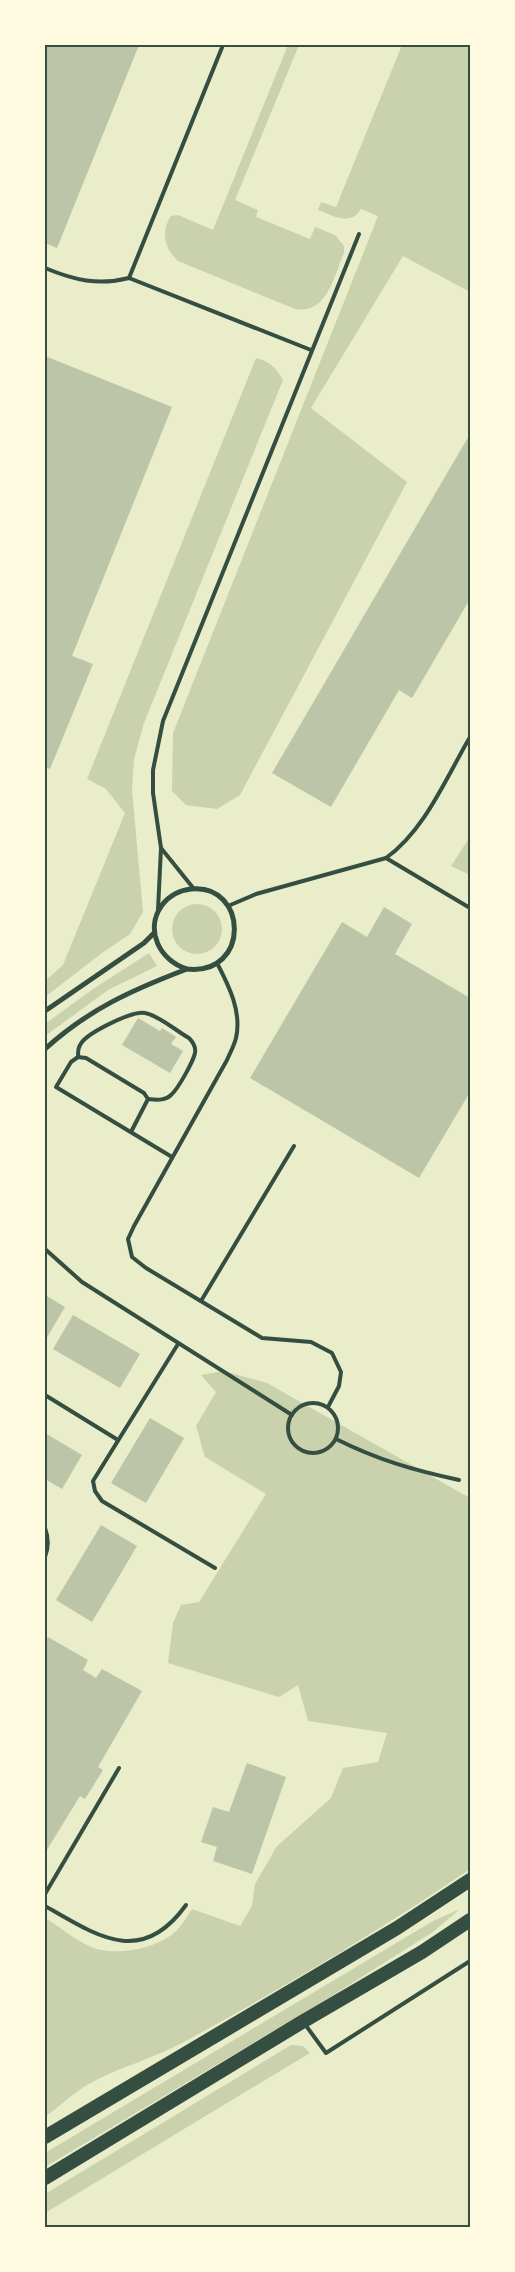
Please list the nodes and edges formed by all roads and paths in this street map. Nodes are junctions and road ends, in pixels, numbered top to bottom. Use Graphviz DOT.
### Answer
graph roads {
  1 [pos="223,45"];
  2 [pos="359,234"];
  3 [pos="45,268"];
  4 [pos="129,278"];
  5 [pos="311,350"];
  6 [pos="470,738"];
  7 [pos="161,848"];
  8 [pos="386,858"];
  9 [pos="194,889"];
  10 [pos="228,906"];
  11 [pos="470,908"];
  12 [pos="158,912"];
  13 [pos="154,932"];
  14 [pos="217,963"];
  15 [pos="187,969"];
  16 [pos="45,1012"];
  17 [pos="45,1049"];
  18 [pos="78,1057"];
  19 [pos="148,1100"];
  20 [pos="130,1132"];
  21 [pos="294,1146"];
  22 [pos="172,1157"];
  23 [pos="45,1249"];
  24 [pos="201,1301"];
  25 [pos="178,1344"];
  26 [pos="45,1395"];
  27 [pos="328,1407"];
  28 [pos="292,1415"];
  29 [pos="118,1440"];
  30 [pos="336,1440"];
  31 [pos="459,1480"];
  32 [pos="45,1528"];
  33 [pos="45,1557"];
  34 [pos="215,1568"];
  35 [pos="119,1768"];
  36 [pos="470,1880"];
  37 [pos="45,1894"];
  38 [pos="186,1905"];
  39 [pos="45,1906"];
  40 [pos="470,1920"];
  41 [pos="470,1962"];
  42 [pos="302,2022"];
  43 [pos="45,2136"];
  44 [pos="45,2178"];
  1 -- 4 [label="lane"];
  2 -- 5 [label="lane"];
  3 -- 4 [label="lane"];
  4 -- 5 [label="lane"];
  5 -- 7 [label="lane"];
  6 -- 8 [label="lane"];
  7 -- 9 [label="lane"];
  7 -- 12 [label="lane"];
  8 -- 10 [label="lane"];
  8 -- 11 [label="lane"];
  9 -- 10 [label="street"];
  9 -- 12 [label="street"];
  10 -- 14 [label="street"];
  12 -- 13 [label="street"];
  13 -- 15 [label="street"];
  13 -- 16 [label="street"];
  14 -- 15 [label="street"];
  14 -- 22 [label="lane"];
  15 -- 17 [label="street"];
  18 -- 19 [label="lane"];
  18 -- 19 [label="lane"];
  18 -- 20 [label="lane"];
  19 -- 20 [label="lane"];
  20 -- 22 [label="lane"];
  21 -- 24 [label="lane"];
  22 -- 24 [label="lane"];
  23 -- 25 [label="lane"];
  24 -- 27 [label="lane"];
  25 -- 28 [label="lane"];
  25 -- 29 [label="lane"];
  26 -- 29 [label="lane"];
  27 -- 28 [label="lane"];
  27 -- 30 [label="lane"];
  28 -- 30 [label="lane"];
  29 -- 34 [label="lane"];
  30 -- 31 [label="lane"];
  32 -- 33 [label="lane"];
  35 -- 37 [label="lane"];
  36 -- 43 [label="highway"];
  38 -- 39 [label="lane"];
  40 -- 42 [label="highway"];
  41 -- 42 [label="lane"];
  42 -- 44 [label="highway"];
}
